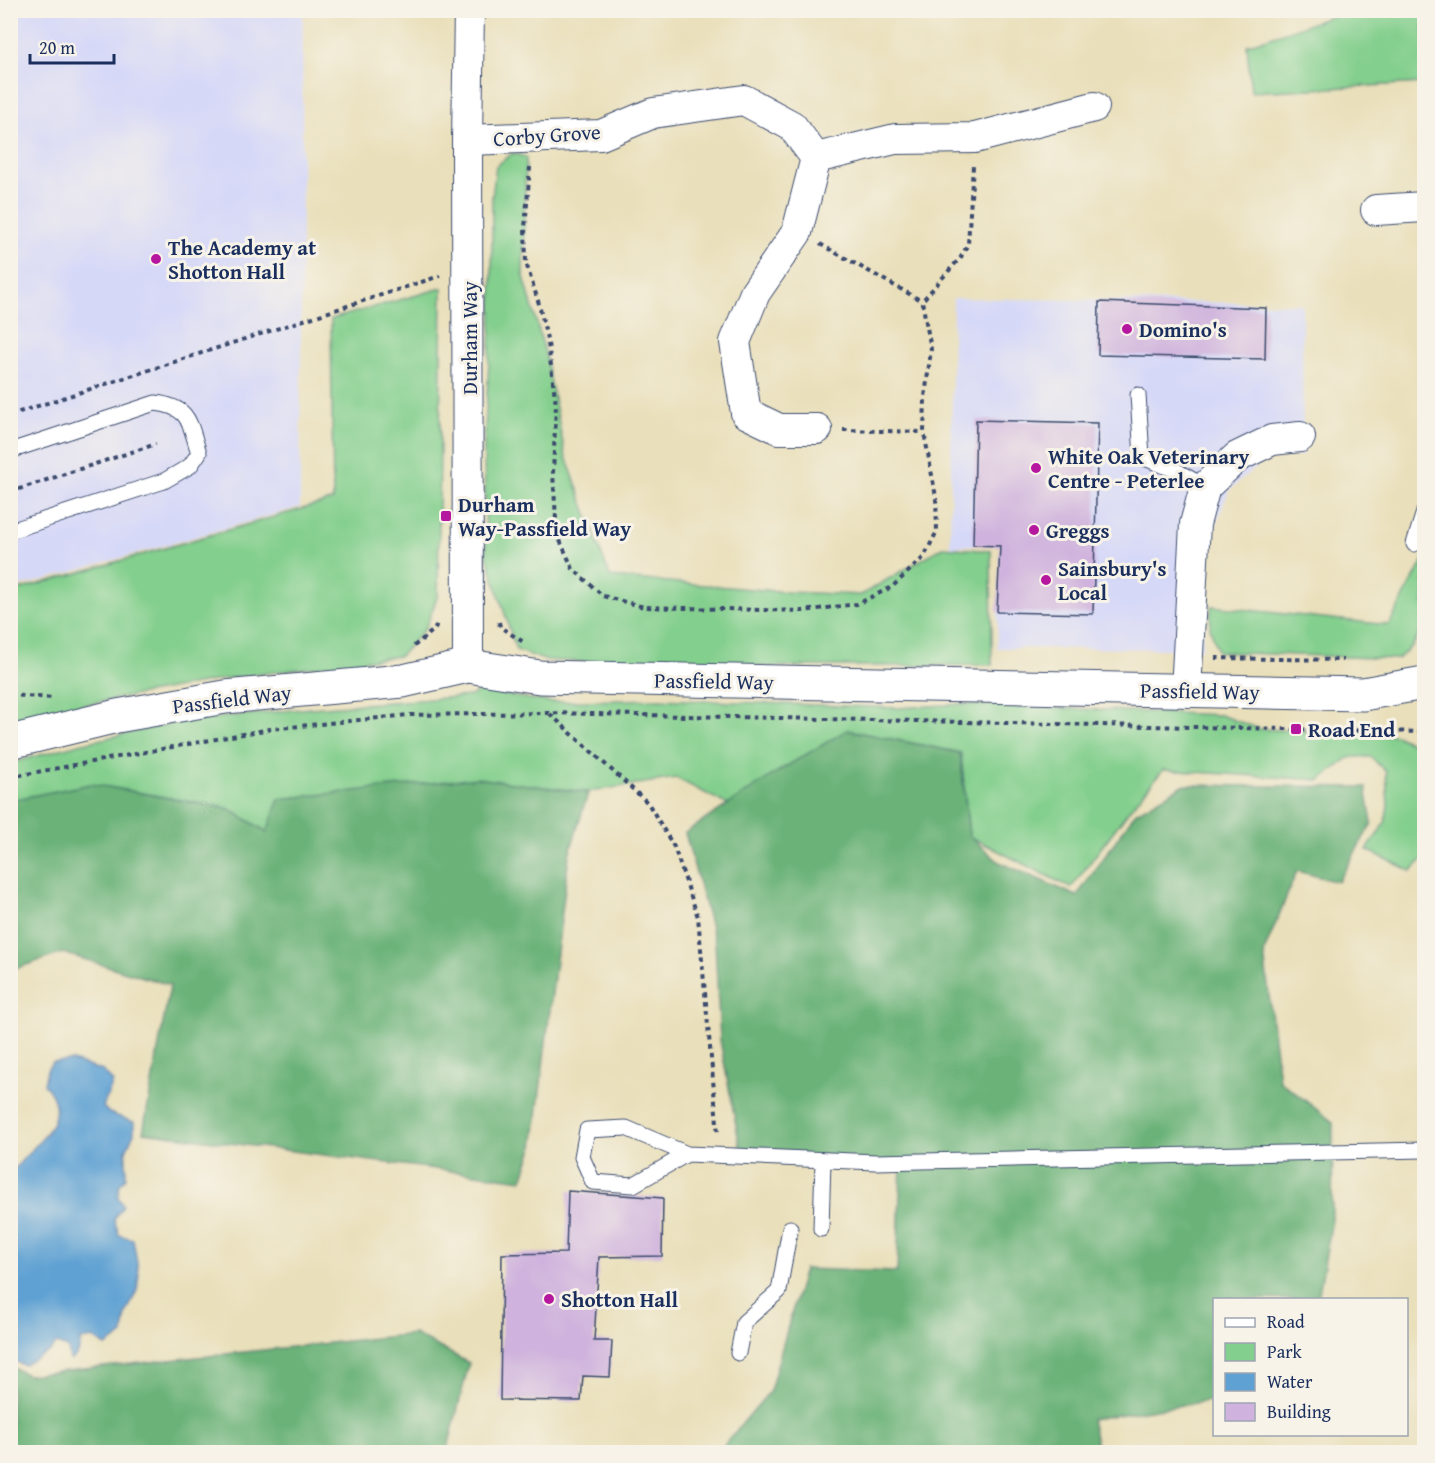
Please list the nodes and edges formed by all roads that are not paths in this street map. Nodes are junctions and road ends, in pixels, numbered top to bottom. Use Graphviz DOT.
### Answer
graph roads {
  1 [pos="469,10"];
  2 [pos="1094,107"];
  3 [pos="467,140"];
  4 [pos="816,158"];
  5 [pos="1425,207"];
  6 [pos="1376,210"];
  7 [pos="1138,395"];
  8 [pos="817,429"];
  9 [pos="1300,437"];
  10 [pos="10,451"];
  11 [pos="1205,487"];
  12 [pos="1425,512"];
  13 [pos="10,531"];
  14 [pos="1414,544"];
  15 [pos="468,666"];
  16 [pos="1425,683"];
  17 [pos="1186,691"];
  18 [pos="10,742"];
  19 [pos="1425,1150"];
  20 [pos="687,1154"];
  21 [pos="824,1160"];
  22 [pos="790,1228"];
  23 [pos="821,1229"];
  24 [pos="738,1353"];
  1 -- 3 [label="street, Durham Way"];
  2 -- 4 [label="street"];
  3 -- 4 [label="street, Corby Grove"];
  3 -- 15 [label="street, Durham Way"];
  4 -- 8 [label="street"];
  5 -- 6 [label="street"];
  7 -- 11 [label="lane"];
  9 -- 11 [label="street"];
  10 -- 13 [label="lane"];
  11 -- 17 [label="street"];
  12 -- 14 [label="lane"];
  15 -- 17 [label="street, Passfield Way"];
  15 -- 18 [label="street, Passfield Way"];
  16 -- 17 [label="street, Passfield Way"];
  19 -- 21 [label="lane"];
  20 -- 20 [label="lane"];
  20 -- 21 [label="lane"];
  21 -- 23 [label="lane"];
  22 -- 24 [label="lane"];
}
